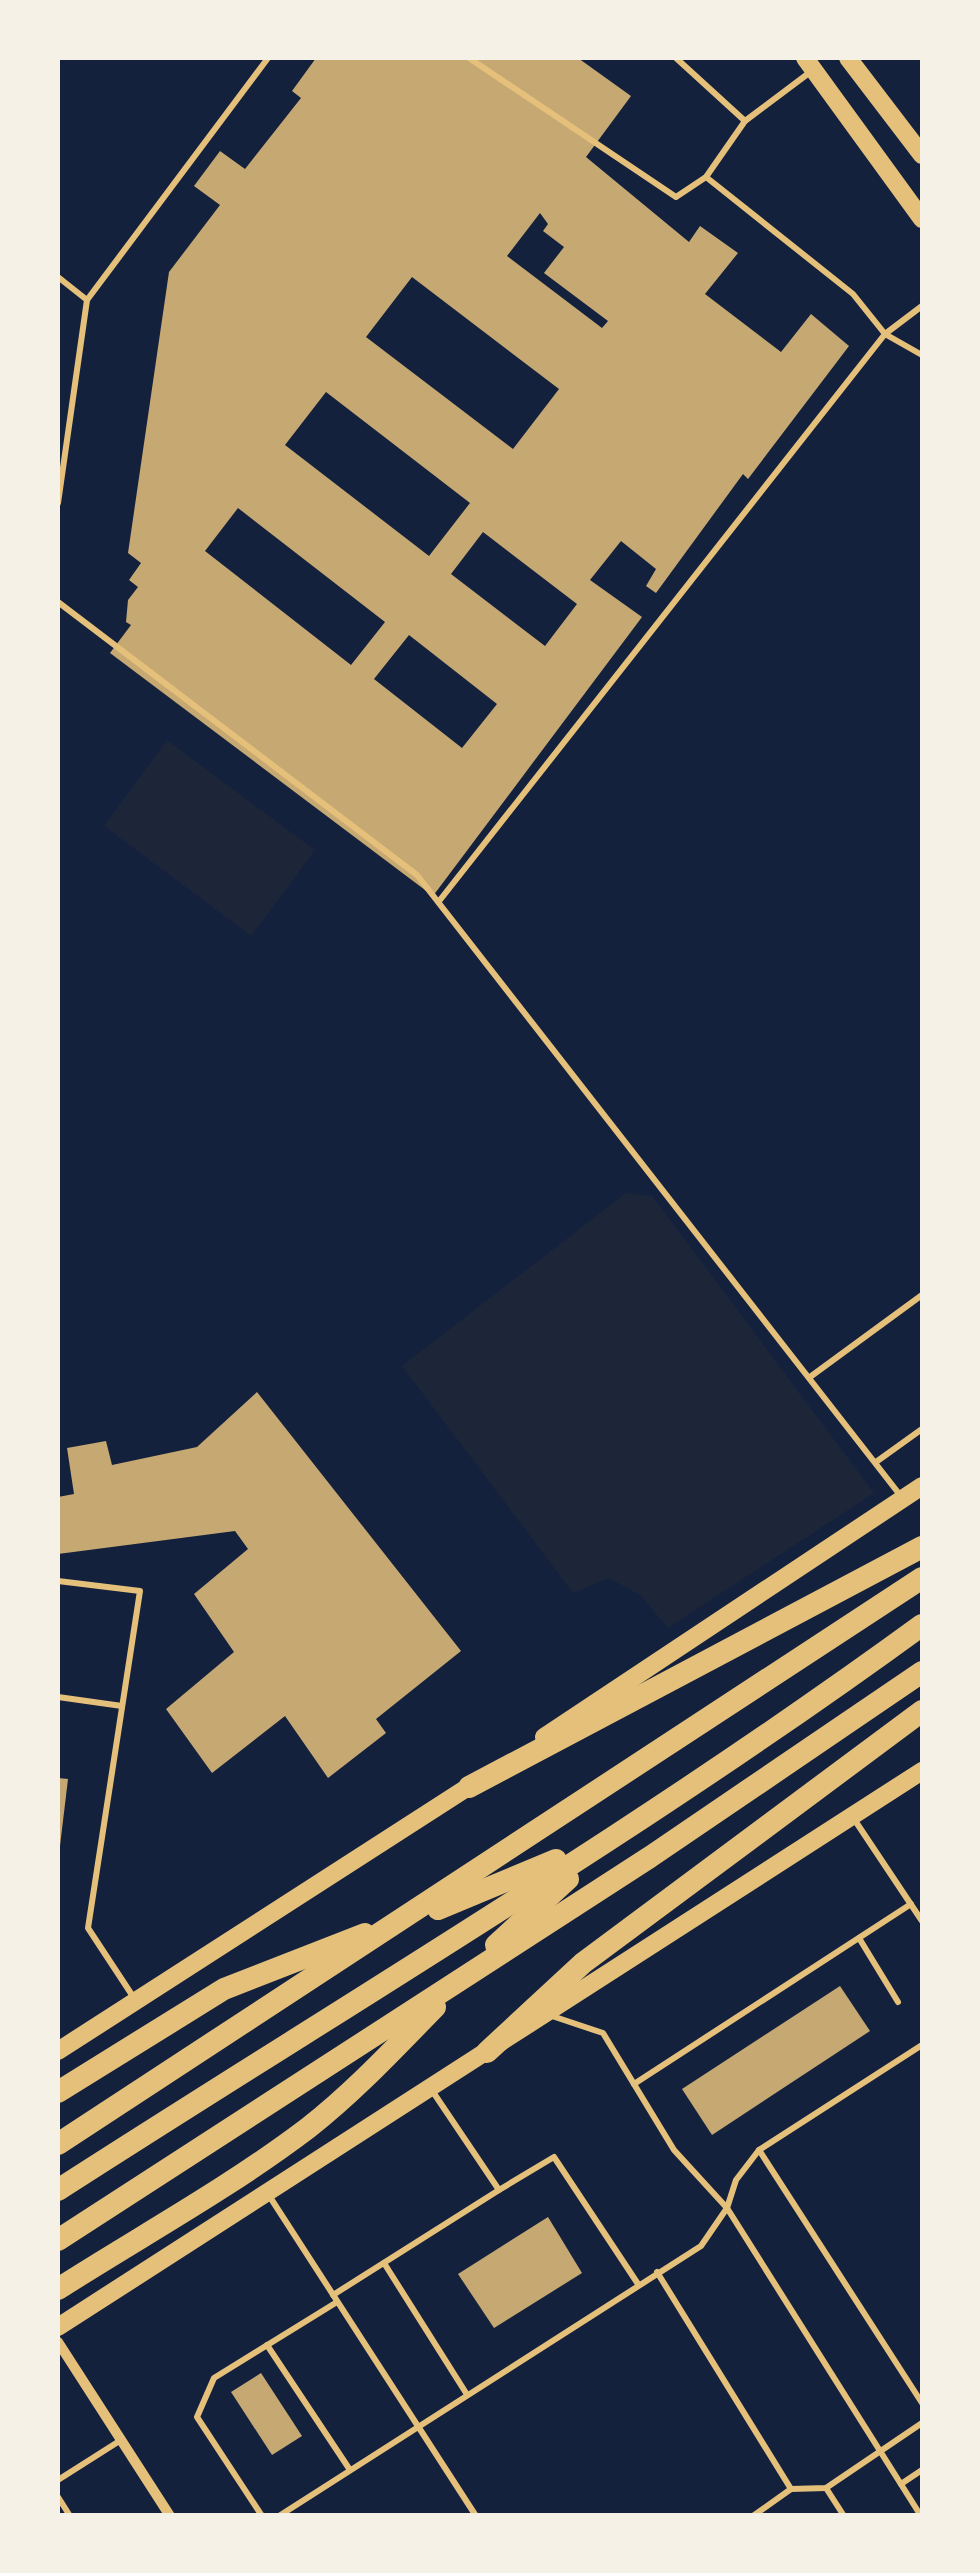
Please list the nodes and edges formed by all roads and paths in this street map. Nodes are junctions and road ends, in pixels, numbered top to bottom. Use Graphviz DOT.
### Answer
graph roads {
  1 [pos="268,58"];
  2 [pos="469,58"];
  3 [pos="676,58"];
  4 [pos="848,58"];
  5 [pos="816,61"];
  6 [pos="745,121"];
  7 [pos="922,155"];
  8 [pos="706,177"];
  9 [pos="922,219"];
  10 [pos="58,277"];
  11 [pos="88,300"];
  12 [pos="922,306"];
  13 [pos="885,334"];
  14 [pos="922,355"];
  15 [pos="58,503"];
  16 [pos="58,602"];
  17 [pos="440,900"];
  18 [pos="922,1295"];
  19 [pos="810,1377"];
  20 [pos="922,1429"];
  21 [pos="876,1462"];
  22 [pos="922,1486"];
  23 [pos="904,1500"];
  24 [pos="922,1546"];
  25 [pos="922,1578"];
  26 [pos="58,1581"];
  27 [pos="922,1625"];
  28 [pos="922,1672"];
  29 [pos="58,1697"];
  30 [pos="122,1706"];
  31 [pos="922,1711"];
  32 [pos="922,1771"];
  33 [pos="469,1787"];
  34 [pos="853,1818"];
  35 [pos="628,1828"];
  36 [pos="911,1904"];
  37 [pos="922,1920"];
  38 [pos="858,1938"];
  39 [pos="134,2000"];
  40 [pos="898,2002"];
  41 [pos="548,2015"];
  42 [pos="922,2045"];
  43 [pos="58,2051"];
  44 [pos="487,2052"];
  45 [pos="634,2084"];
  46 [pos="430,2088"];
  47 [pos="58,2092"];
  48 [pos="58,2144"];
  49 [pos="759,2150"];
  50 [pos="58,2190"];
  51 [pos="498,2190"];
  52 [pos="268,2192"];
  53 [pos="727,2208"];
  54 [pos="58,2240"];
  55 [pos="384,2263"];
  56 [pos="657,2272"];
  57 [pos="638,2284"];
  58 [pos="58,2289"];
  59 [pos="335,2298"];
  60 [pos="58,2327"];
  61 [pos="58,2342"];
  62 [pos="267,2346"];
  63 [pos="466,2393"];
  64 [pos="922,2403"];
  65 [pos="922,2423"];
  66 [pos="417,2426"];
  67 [pos="121,2440"];
  68 [pos="881,2452"];
  69 [pos="350,2470"];
  70 [pos="922,2470"];
  71 [pos="58,2480"];
  72 [pos="901,2484"];
  73 [pos="826,2488"];
  74 [pos="791,2489"];
  75 [pos="58,2497"];
  76 [pos="70,2516"];
  77 [pos="170,2516"];
  78 [pos="262,2516"];
  79 [pos="279,2516"];
  80 [pos="476,2516"];
  81 [pos="752,2516"];
  82 [pos="844,2516"];
  83 [pos="921,2516"];
  1 -- 11 [label="lane"];
  2 -- 8 [label="lane"];
  3 -- 6 [label="lane"];
  4 -- 7 [label="main road"];
  5 -- 6 [label="lane"];
  5 -- 9 [label="main road"];
  6 -- 8 [label="lane"];
  8 -- 13 [label="lane"];
  10 -- 11 [label="lane"];
  11 -- 15 [label="lane"];
  12 -- 13 [label="lane"];
  13 -- 14 [label="lane"];
  13 -- 17 [label="lane"];
  16 -- 17 [label="lane"];
  17 -- 19 [label="lane"];
  18 -- 19 [label="lane"];
  19 -- 21 [label="lane"];
  20 -- 21 [label="lane"];
  21 -- 23 [label="lane"];
  22 -- 23 [label="main road"];
  23 -- 33 [label="main road"];
  24 -- 33 [label="highway"];
  25 -- 48 [label="highway"];
  26 -- 30 [label="lane"];
  27 -- 35 [label="highway"];
  28 -- 54 [label="highway"];
  29 -- 30 [label="lane"];
  30 -- 39 [label="lane"];
  31 -- 44 [label="highway"];
  32 -- 34 [label="main road"];
  33 -- 39 [label="main road"];
  34 -- 36 [label="lane"];
  34 -- 41 [label="main road"];
  35 -- 47 [label="highway"];
  35 -- 50 [label="highway"];
  35 -- 58 [label="highway"];
  36 -- 37 [label="lane"];
  36 -- 38 [label="lane"];
  38 -- 40 [label="lane"];
  38 -- 45 [label="lane"];
  39 -- 43 [label="main road"];
  41 -- 44 [label="main road"];
  41 -- 45 [label="lane"];
  42 -- 49 [label="lane"];
  44 -- 46 [label="main road"];
  45 -- 53 [label="lane"];
  46 -- 51 [label="lane"];
  46 -- 52 [label="main road"];
  49 -- 53 [label="lane"];
  49 -- 64 [label="lane"];
  51 -- 55 [label="lane"];
  51 -- 57 [label="lane"];
  52 -- 59 [label="lane"];
  52 -- 60 [label="main road"];
  53 -- 56 [label="lane"];
  53 -- 68 [label="lane"];
  55 -- 59 [label="lane"];
  55 -- 63 [label="lane"];
  56 -- 57 [label="lane"];
  56 -- 74 [label="lane"];
  57 -- 63 [label="lane"];
  59 -- 62 [label="lane"];
  59 -- 66 [label="lane"];
  61 -- 67 [label="street"];
  62 -- 69 [label="lane"];
  62 -- 78 [label="lane"];
  63 -- 66 [label="lane"];
  65 -- 68 [label="lane"];
  66 -- 69 [label="lane"];
  66 -- 80 [label="lane"];
  67 -- 71 [label="lane"];
  67 -- 77 [label="street"];
  68 -- 72 [label="lane"];
  68 -- 73 [label="lane"];
  69 -- 79 [label="lane"];
  70 -- 72 [label="lane"];
  72 -- 83 [label="lane"];
  73 -- 74 [label="lane"];
  73 -- 82 [label="lane"];
  74 -- 81 [label="lane"];
  75 -- 76 [label="lane"];
}
